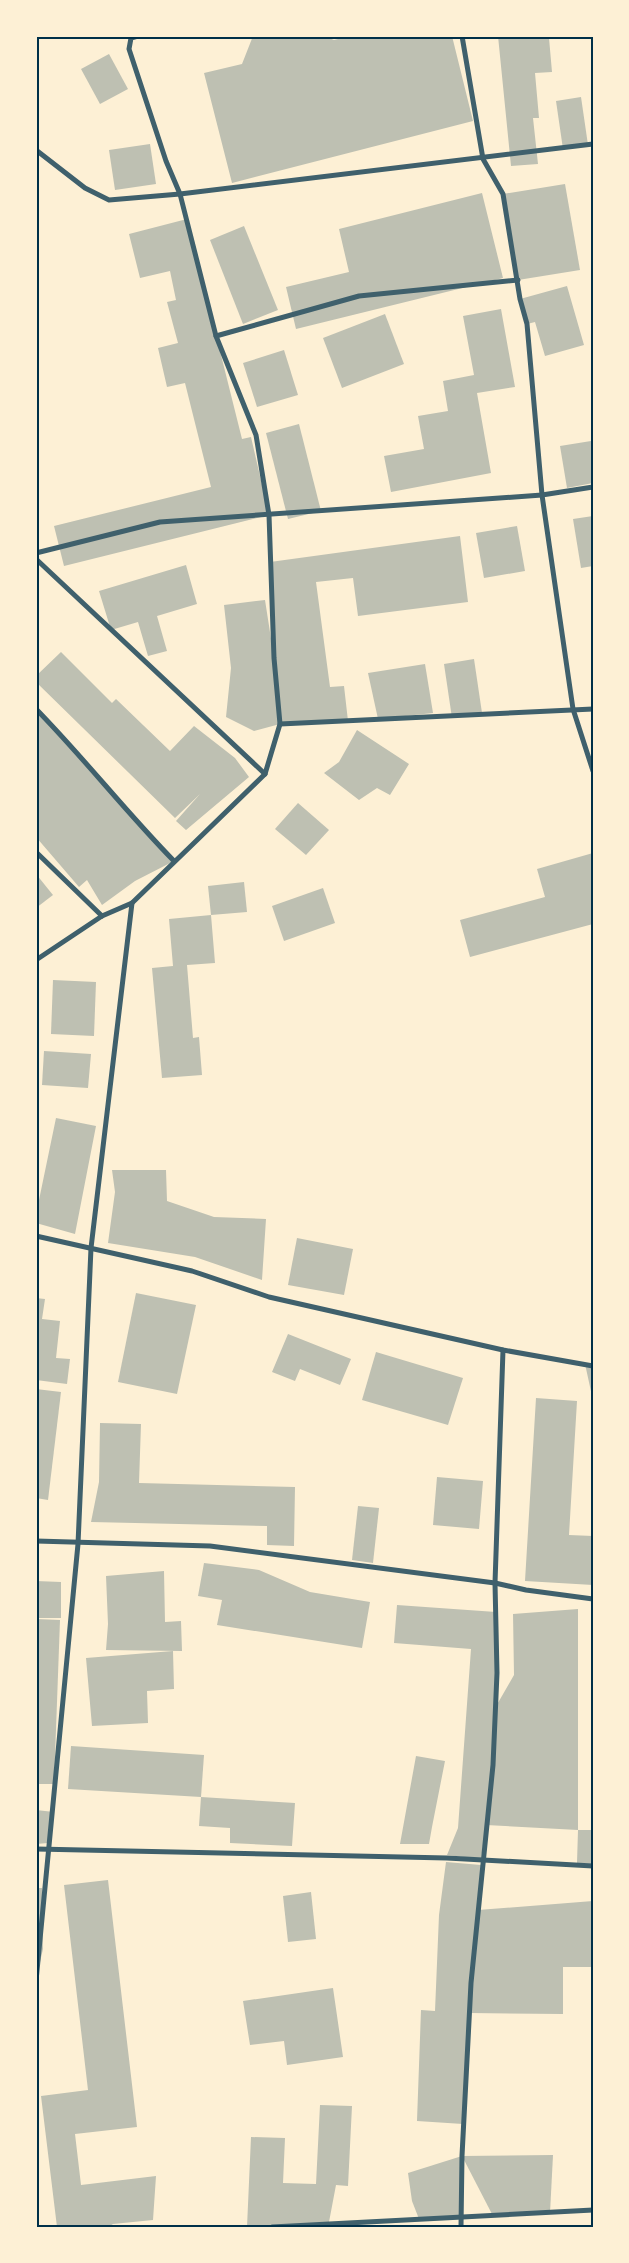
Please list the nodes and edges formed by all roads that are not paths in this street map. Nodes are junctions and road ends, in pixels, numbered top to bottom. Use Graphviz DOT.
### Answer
graph roads {
  1 [pos="462,36"];
  2 [pos="136,37"];
  3 [pos="593,144"];
  4 [pos="36,150"];
  5 [pos="484,159"];
  6 [pos="180,194"];
  7 [pos="518,280"];
  8 [pos="216,336"];
  9 [pos="593,487"];
  10 [pos="542,495"];
  11 [pos="269,514"];
  12 [pos="36,553"];
  13 [pos="36,558"];
  14 [pos="36,709"];
  15 [pos="573,709"];
  16 [pos="593,709"];
  17 [pos="280,724"];
  18 [pos="593,771"];
  19 [pos="265,774"];
  20 [pos="36,852"];
  21 [pos="174,861"];
  22 [pos="132,903"];
  23 [pos="102,916"];
  24 [pos="36,960"];
  25 [pos="36,1236"];
  26 [pos="91,1248"];
  27 [pos="503,1350"];
  28 [pos="593,1366"];
  29 [pos="36,1541"];
  30 [pos="78,1544"];
  31 [pos="495,1583"];
  32 [pos="593,1599"];
  33 [pos="36,1849"];
  34 [pos="50,1849"];
  35 [pos="482,1860"];
  36 [pos="593,1866"];
  37 [pos="36,1981"];
  38 [pos="593,2210"];
  39 [pos="461,2216"];
  40 [pos="272,2227"];
  41 [pos="461,2227"];
  1 -- 5 [label="street"];
  2 -- 6 [label="street"];
  3 -- 5 [label="street"];
  4 -- 6 [label="street"];
  5 -- 6 [label="street"];
  5 -- 7 [label="street"];
  6 -- 8 [label="street"];
  7 -- 8 [label="street"];
  7 -- 10 [label="street"];
  8 -- 11 [label="street"];
  9 -- 10 [label="street"];
  10 -- 11 [label="street"];
  10 -- 15 [label="street"];
  11 -- 12 [label="street"];
  11 -- 17 [label="street"];
  13 -- 19 [label="street"];
  14 -- 21 [label="street"];
  15 -- 16 [label="street"];
  15 -- 17 [label="street"];
  15 -- 18 [label="street"];
  17 -- 19 [label="street"];
  19 -- 21 [label="street"];
  20 -- 23 [label="street"];
  21 -- 22 [label="street"];
  22 -- 23 [label="street"];
  22 -- 26 [label="street"];
  23 -- 24 [label="street"];
  25 -- 26 [label="street"];
  26 -- 27 [label="street"];
  26 -- 30 [label="street"];
  27 -- 28 [label="street"];
  27 -- 31 [label="street"];
  29 -- 30 [label="street"];
  30 -- 31 [label="street"];
  30 -- 34 [label="street"];
  31 -- 32 [label="street"];
  31 -- 35 [label="street"];
  33 -- 34 [label="street"];
  34 -- 35 [label="street"];
  34 -- 37 [label="street"];
  35 -- 36 [label="street"];
  35 -- 39 [label="street"];
  38 -- 39 [label="street"];
  39 -- 40 [label="street"];
  39 -- 41 [label="street"];
}
